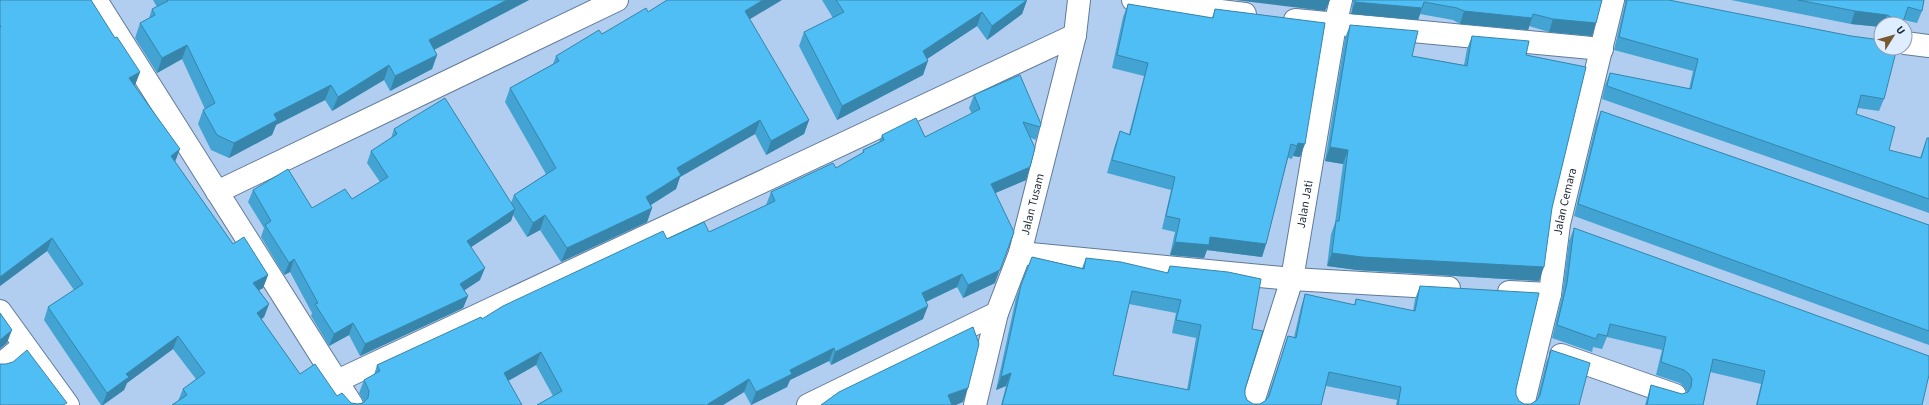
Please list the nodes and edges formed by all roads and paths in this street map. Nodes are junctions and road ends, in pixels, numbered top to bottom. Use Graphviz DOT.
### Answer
graph roads {
  1 [pos="96,0"];
  2 [pos="617,0"];
  3 [pos="1079,0"];
  4 [pos="1133,0"];
  5 [pos="1341,0"];
  6 [pos="1614,0"];
  7 [pos="1335,25"];
  8 [pos="1075,35"];
  9 [pos="1913,44"];
  10 [pos="1929,46"];
  11 [pos="1602,49"];
  12 [pos="217,192"];
  13 [pos="1559,224"];
  14 [pos="1581,232"];
  15 [pos="1020,253"];
  16 [pos="1292,279"];
  17 [pos="1550,294"];
  18 [pos="0,311"];
  19 [pos="997,313"];
  20 [pos="24,345"];
  21 [pos="1537,346"];
  22 [pos="0,365"];
  23 [pos="337,381"];
  24 [pos="1675,395"];
  25 [pos="68,405"];
  26 [pos="351,405"];
  27 [pos="808,405"];
  28 [pos="975,405"];
  29 [pos="1252,405"];
  30 [pos="1523,405"];
  1 -- 12 [label="street"];
  2 -- 12 [label="street"];
  3 -- 8 [label="street, Jalan Tusam"];
  4 -- 7 [label="street"];
  5 -- 7 [label="street, Jalan Jati"];
  6 -- 11 [label="street, Jalan Cemara"];
  7 -- 11 [label="street"];
  7 -- 16 [label="street, Jalan Jati"];
  8 -- 15 [label="street, Jalan Tusam"];
  8 -- 23 [label="street"];
  9 -- 10 [label="street"];
  11 -- 13 [label="street, Jalan Cemara"];
  12 -- 23 [label="street"];
  13 -- 14 [label="street"];
  13 -- 17 [label="street, Jalan Cemara"];
  15 -- 16 [label="street"];
  15 -- 19 [label="street, Jalan Tusam"];
  16 -- 17 [label="street"];
  16 -- 29 [label="street, Jalan Jati"];
  17 -- 21 [label="street, Jalan Cemara"];
  18 -- 20 [label="street"];
  19 -- 27 [label="street"];
  19 -- 28 [label="street, Jalan Tusam"];
  20 -- 22 [label="street"];
  20 -- 25 [label="street"];
  21 -- 24 [label="street"];
  21 -- 30 [label="street, Jalan Cemara"];
  23 -- 26 [label="street"];
}
